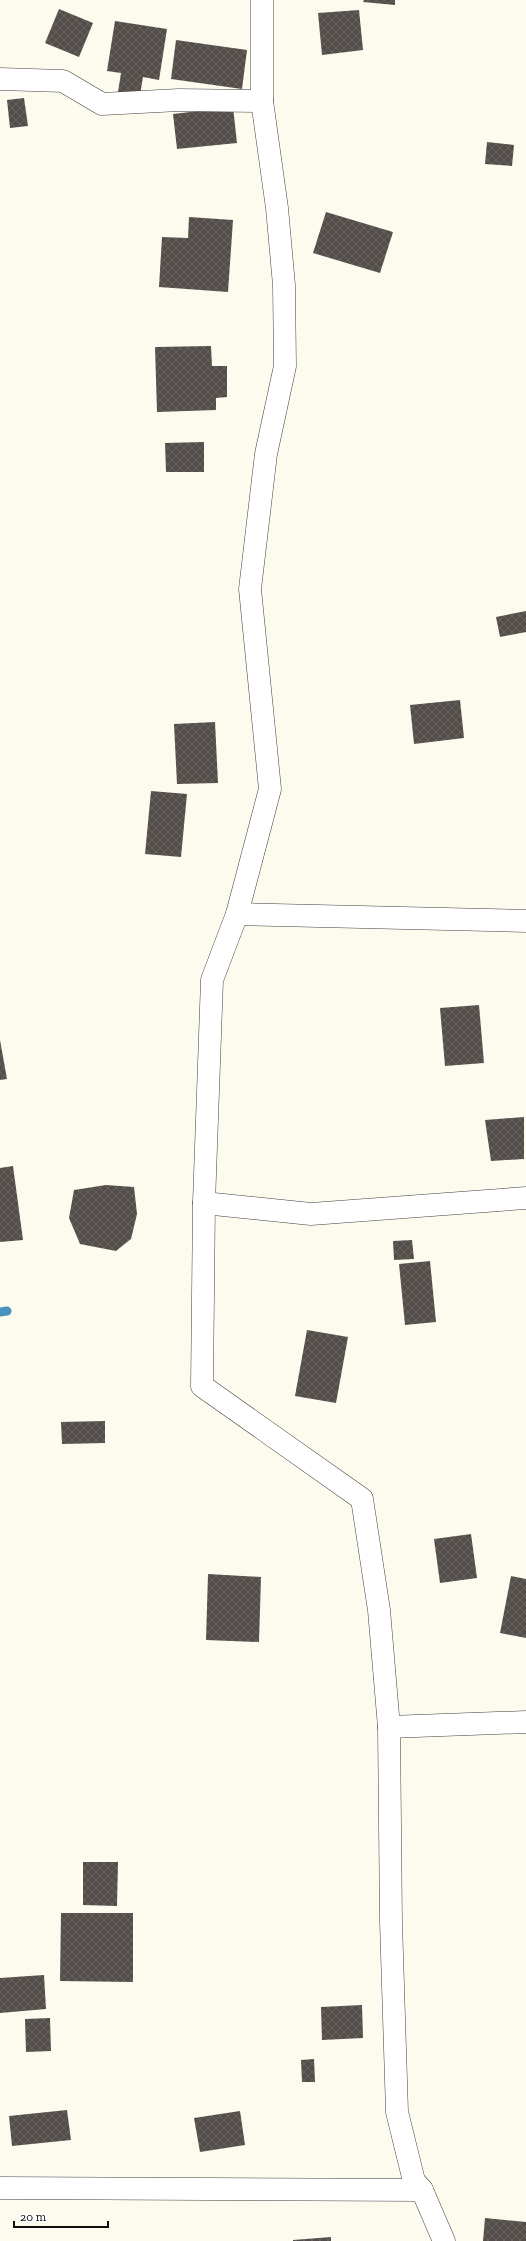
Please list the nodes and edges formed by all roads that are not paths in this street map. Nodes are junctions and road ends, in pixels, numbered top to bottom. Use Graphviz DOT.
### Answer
graph roads {
  1 [pos="263,1"];
  2 [pos="0,79"];
  3 [pos="262,101"];
  4 [pos="237,914"];
  5 [pos="526,921"];
  6 [pos="526,1198"];
  7 [pos="204,1203"];
  8 [pos="526,1722"];
  9 [pos="389,1727"];
  10 [pos="0,2188"];
  11 [pos="422,2190"];
  12 [pos="444,2241"];
  1 -- 3 [label="street"];
  2 -- 3 [label="street"];
  3 -- 4 [label="street"];
  4 -- 5 [label="street"];
  4 -- 7 [label="street"];
  6 -- 7 [label="street"];
  7 -- 9 [label="street"];
  8 -- 9 [label="street"];
  9 -- 11 [label="street"];
  10 -- 11 [label="street"];
  11 -- 12 [label="street"];
}
